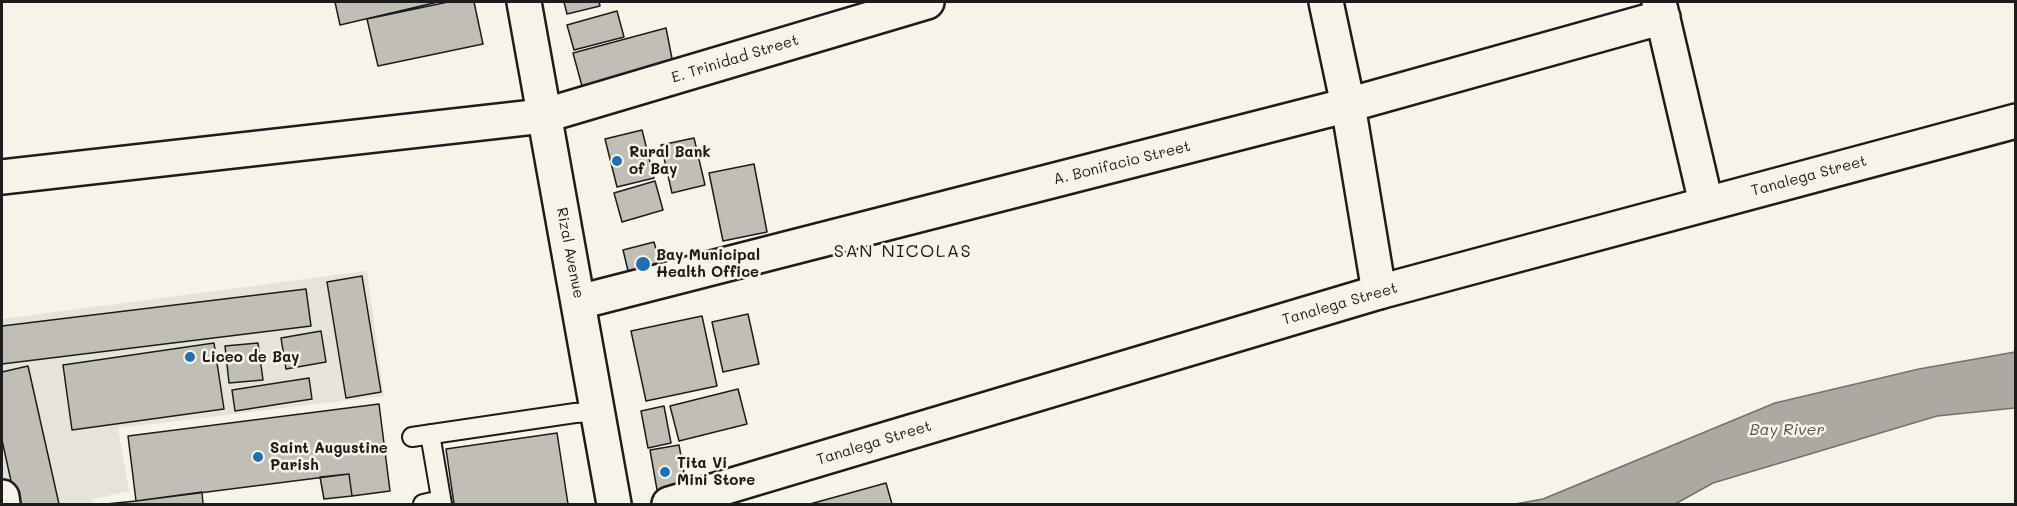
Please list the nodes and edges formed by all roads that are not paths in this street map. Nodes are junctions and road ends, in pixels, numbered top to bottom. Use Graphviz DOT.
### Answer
graph roads {
  1 [pos="524,2"];
  2 [pos="927,2"];
  3 [pos="1326,2"];
  4 [pos="1661,9"];
  5 [pos="1348,105"];
  6 [pos="543,116"];
  7 [pos="2016,121"];
  8 [pos="2,177"];
  9 [pos="1706,203"];
  10 [pos="1378,292"];
  11 [pos="579,302"];
  12 [pos="598,412"];
  13 [pos="430,434"];
  14 [pos="412,437"];
  15 [pos="2,497"];
  16 [pos="442,502"];
  17 [pos="3,504"];
  18 [pos="423,504"];
  19 [pos="614,504"];
  20 [pos="669,504"];
  1 -- 6 [label="street, Rizal Avenue"];
  2 -- 6 [label="street, E. Trinidad Street"];
  3 -- 5 [label="street"];
  4 -- 5 [label="street, A. Bonifacio Street"];
  4 -- 9 [label="street"];
  5 -- 10 [label="street"];
  5 -- 11 [label="street, A. Bonifacio Street"];
  6 -- 8 [label="street, E. Trinidad Street"];
  6 -- 11 [label="street, Rizal Avenue"];
  7 -- 9 [label="street, Tanalega Street"];
  9 -- 10 [label="street, Tanalega Street"];
  10 -- 20 [label="street, Tanalega Street"];
  11 -- 12 [label="street, Rizal Avenue"];
  12 -- 13 [label="lane"];
  12 -- 19 [label="street, Rizal Avenue"];
  13 -- 14 [label="lane"];
  13 -- 16 [label="lane"];
  15 -- 17 [label="street"];
  16 -- 18 [label="lane"];
}
